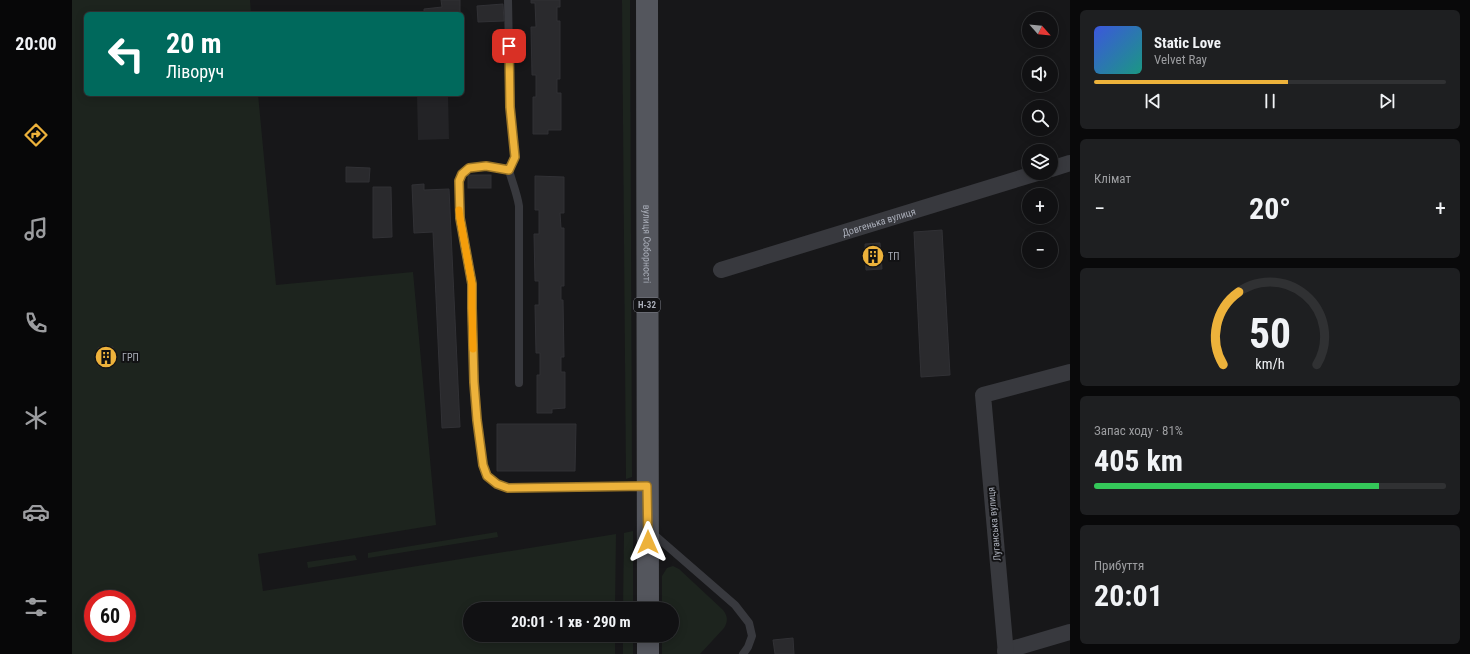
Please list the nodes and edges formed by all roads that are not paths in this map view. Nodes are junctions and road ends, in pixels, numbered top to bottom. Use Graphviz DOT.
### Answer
graph roads {
  1 [pos="508,0"];
  2 [pos="647,0"];
  3 [pos="1070,163"];
  4 [pos="1058,167"];
  5 [pos="509,170"];
  6 [pos="1022,178"];
  7 [pos="721,270"];
  8 [pos="1070,372"];
  9 [pos="519,383"];
  10 [pos="647,486"];
  11 [pos="648,528"];
  12 [pos="648,602"];
  13 [pos="1070,632"];
  14 [pos="648,642"];
  15 [pos="1005,652"];
  16 [pos="648,654"];
  17 [pos="743,654"];
  1 -- 5 [label="lane"];
  2 -- 10 [label="main road, вулиця Соборності / Н-32"];
  3 -- 4 [label="street"];
  5 -- 9 [label="lane"];
  5 -- 10 [label="lane"];
  6 -- 7 [label="street, Довгенька вулиця"];
  8 -- 15 [label="street, Луганська вулиця"];
  10 -- 11 [label="main road, вулиця Соборності / Н-32"];
  11 -- 12 [label="main road, вулиця Соборності / Н-32"];
  11 -- 17 [label="lane"];
  13 -- 15 [label="street"];
  14 -- 16 [label="main road"];
}
